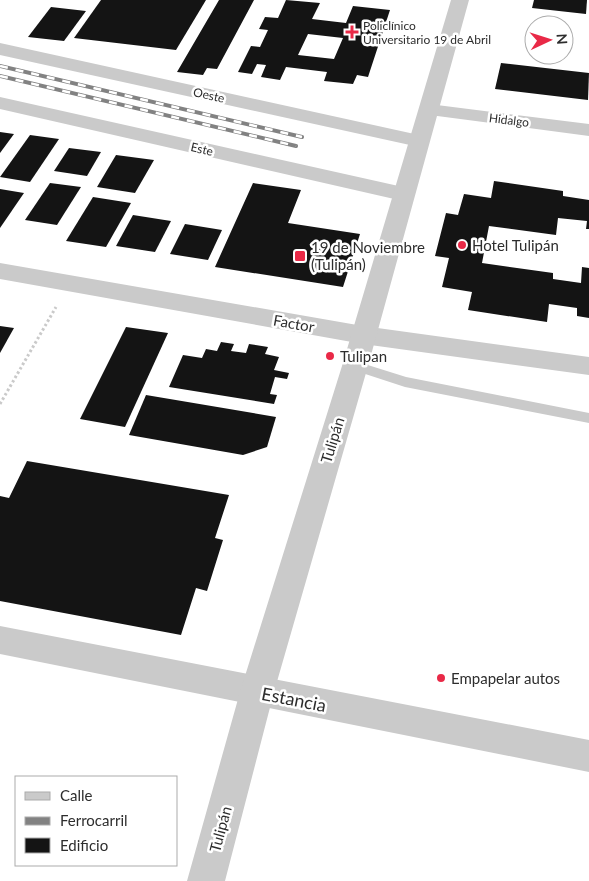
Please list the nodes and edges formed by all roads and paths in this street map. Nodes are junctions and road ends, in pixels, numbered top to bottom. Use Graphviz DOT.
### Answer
graph roads {
  1 [pos="460,0"];
  2 [pos="0,49"];
  3 [pos="0,103"];
  4 [pos="429,110"];
  5 [pos="589,130"];
  6 [pos="419,141"];
  7 [pos="403,194"];
  8 [pos="0,271"];
  9 [pos="70,283"];
  10 [pos="363,335"];
  11 [pos="587,365"];
  12 [pos="355,366"];
  13 [pos="0,404"];
  14 [pos="589,418"];
  15 [pos="0,640"];
  16 [pos="257,692"];
  17 [pos="589,756"];
  18 [pos="206,881"];
  1 -- 4 [label="street, Tulipán"];
  2 -- 6 [label="street, Oeste"];
  3 -- 7 [label="street, Este"];
  4 -- 5 [label="street, Hidalgo"];
  4 -- 6 [label="street, Tulipán"];
  6 -- 7 [label="street, Tulipán"];
  7 -- 10 [label="street, Tulipán"];
  8 -- 9 [label="street, Factor"];
  9 -- 10 [label="street, Factor"];
  9 -- 13 [label="path"];
  10 -- 11 [label="street, Factor"];
  10 -- 12 [label="street, Tulipán"];
  12 -- 14 [label="lane"];
  12 -- 16 [label="street, Tulipán"];
  15 -- 16 [label="street, Estancia"];
  16 -- 17 [label="street, Estancia"];
  16 -- 18 [label="street, Tulipán"];
}
